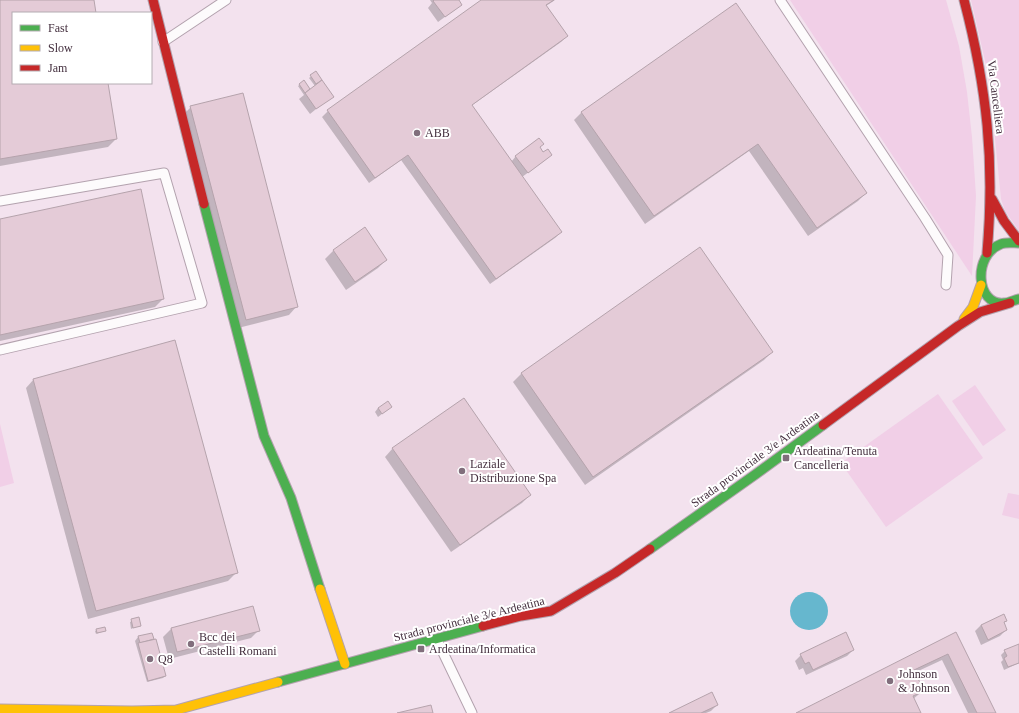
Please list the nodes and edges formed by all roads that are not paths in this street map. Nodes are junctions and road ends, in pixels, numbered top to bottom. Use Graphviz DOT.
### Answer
graph roads {
  1 [pos="153,0"];
  2 [pos="226,0"];
  3 [pos="780,0"];
  4 [pos="964,0"];
  5 [pos="162,42"];
  6 [pos="992,199"];
  7 [pos="0,201"];
  8 [pos="1019,242"];
  9 [pos="987,252"];
  10 [pos="946,285"];
  11 [pos="981,285"];
  12 [pos="1019,299"];
  13 [pos="1010,303"];
  14 [pos="1019,308"];
  15 [pos="958,326"];
  16 [pos="0,350"];
  17 [pos="437,640"];
  18 [pos="345,664"];
  19 [pos="0,709"];
  20 [pos="472,713"];
  1 -- 5 [label="main road"];
  2 -- 5 [label="street"];
  3 -- 10 [label="street"];
  4 -- 6 [label="main road, Via Cancelliera"];
  5 -- 18 [label="main road"];
  6 -- 8 [label="main road, Via Cancelliera"];
  6 -- 9 [label="main road, Via Cancelliera"];
  7 -- 16 [label="street"];
  8 -- 9 [label="main road"];
  9 -- 11 [label="main road"];
  11 -- 13 [label="main road"];
  11 -- 15 [label="main road"];
  12 -- 13 [label="main road"];
  13 -- 14 [label="main road"];
  13 -- 15 [label="main road"];
  15 -- 17 [label="main road, Strada provinciale 3/e Ardeatina"];
  17 -- 18 [label="main road, Strada provinciale 3/e Ardeatina"];
  17 -- 20 [label="street"];
  18 -- 19 [label="main road, Strada provinciale 3/e Ardeatina"];
}
